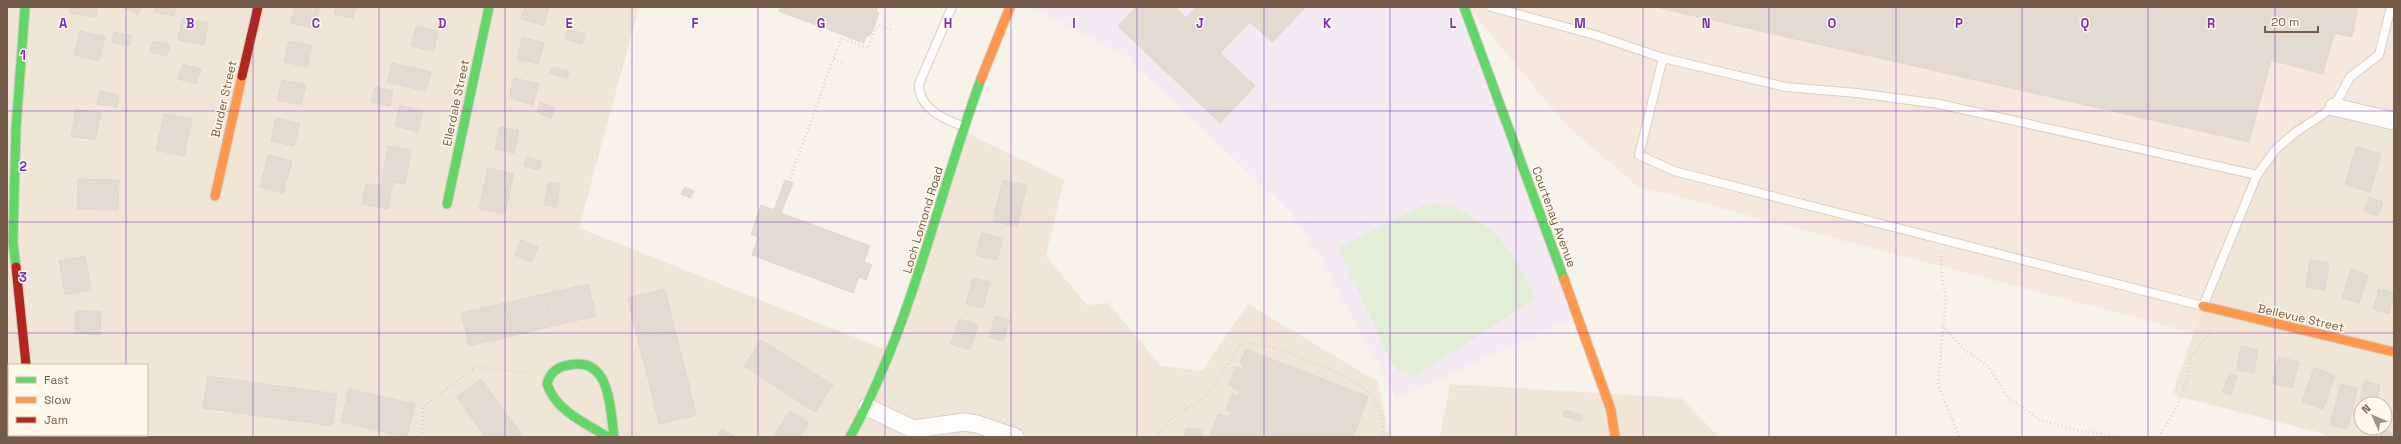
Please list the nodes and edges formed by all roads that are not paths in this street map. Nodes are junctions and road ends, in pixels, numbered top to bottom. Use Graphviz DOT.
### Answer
graph roads {
  1 [pos="25,7"];
  2 [pos="258,7"];
  3 [pos="489,7"];
  4 [pos="952,7"];
  5 [pos="1010,7"];
  6 [pos="1464,7"];
  7 [pos="1491,7"];
  8 [pos="2391,7"];
  9 [pos="1662,58"];
  10 [pos="2334,107"];
  11 [pos="2394,121"];
  12 [pos="964,127"];
  13 [pos="2257,176"];
  14 [pos="215,196"];
  15 [pos="447,204"];
  16 [pos="2203,306"];
  17 [pos="2394,352"];
  18 [pos="26,364"];
  19 [pos="867,406"];
  20 [pos="608,437"];
  21 [pos="614,437"];
  22 [pos="850,437"];
  23 [pos="1015,437"];
  24 [pos="1615,437"];
  1 -- 18 [label="street"];
  2 -- 14 [label="street, Burder Street"];
  3 -- 15 [label="street, Ellerdale Street"];
  4 -- 12 [label="lane"];
  5 -- 12 [label="street, Loch Lomond Road"];
  6 -- 24 [label="street, Courtenay Avenue"];
  7 -- 9 [label="lane"];
  8 -- 10 [label="lane"];
  9 -- 13 [label="lane"];
  9 -- 16 [label="lane"];
  10 -- 11 [label="street"];
  10 -- 13 [label="lane"];
  12 -- 19 [label="street, Loch Lomond Road"];
  13 -- 16 [label="lane"];
  16 -- 17 [label="street, Bellevue Street"];
  19 -- 22 [label="street, Loch Lomond Road"];
  19 -- 23 [label="street"];
  20 -- 21 [label="street"];
}
